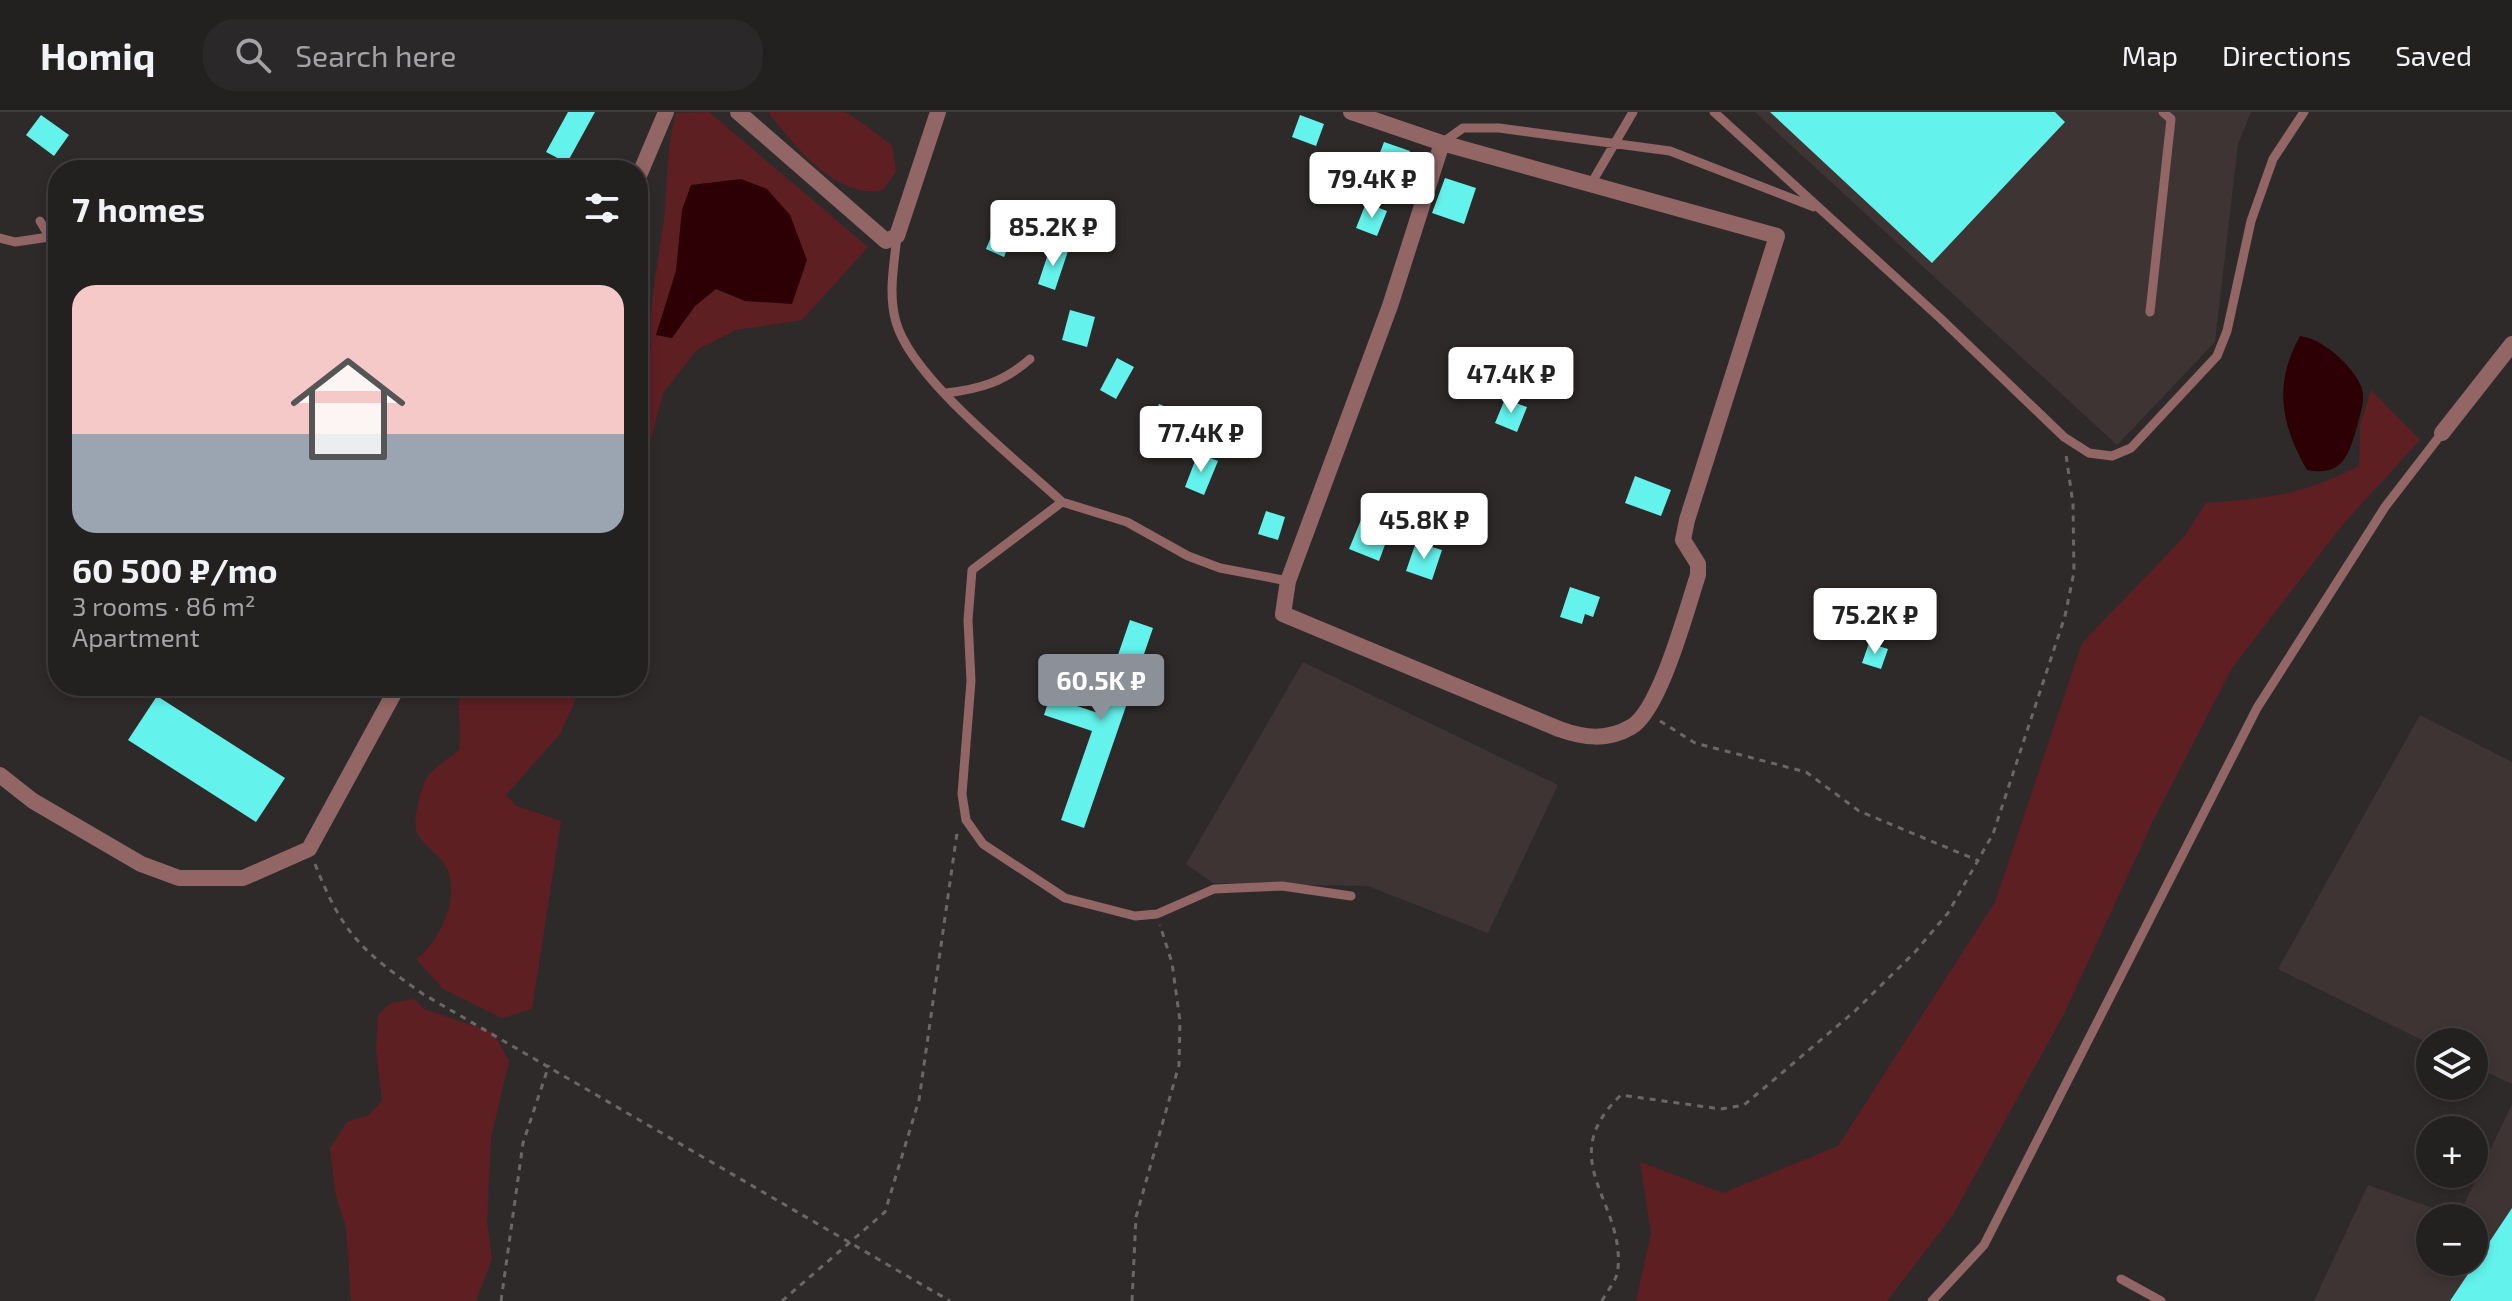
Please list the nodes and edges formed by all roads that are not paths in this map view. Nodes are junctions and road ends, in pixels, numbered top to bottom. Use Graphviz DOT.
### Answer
graph roads {
  1 [pos="666,112"];
  2 [pos="738,112"];
  3 [pos="938,112"];
  4 [pos="1351,112"];
  5 [pos="1633,112"];
  6 [pos="1714,112"];
  7 [pos="2163,112"];
  8 [pos="2304,112"];
  9 [pos="1442,143"];
  10 [pos="1613,145"];
  11 [pos="646,160"];
  12 [pos="1591,184"];
  13 [pos="1824,212"];
  14 [pos="40,221"];
  15 [pos="48,232"];
  16 [pos="897,236"];
  17 [pos="48,237"];
  18 [pos="0,238"];
  19 [pos="2150,312"];
  20 [pos="2512,344"];
  21 [pos="1030,359"];
  22 [pos="946,393"];
  23 [pos="2442,433"];
  24 [pos="1062,502"];
  25 [pos="1288,581"];
  26 [pos="393,696"];
  27 [pos="0,775"];
  28 [pos="1351,896"];
  29 [pos="2121,1279"];
  30 [pos="1932,1301"];
  31 [pos="2161,1301"];
  1 -- 11 [label="street"];
  2 -- 16 [label="street"];
  3 -- 16 [label="street"];
  4 -- 9 [label="street"];
  5 -- 10 [label="lane"];
  6 -- 13 [label="lane"];
  7 -- 19 [label="lane"];
  8 -- 13 [label="lane"];
  9 -- 10 [label="lane"];
  9 -- 12 [label="street"];
  9 -- 25 [label="street"];
  10 -- 12 [label="lane"];
  10 -- 13 [label="lane"];
  12 -- 25 [label="street"];
  14 -- 15 [label="lane"];
  16 -- 22 [label="lane"];
  17 -- 18 [label="lane"];
  20 -- 23 [label="street"];
  21 -- 22 [label="lane"];
  22 -- 24 [label="lane"];
  23 -- 30 [label="lane"];
  24 -- 25 [label="lane"];
  24 -- 28 [label="lane"];
  26 -- 27 [label="street"];
  29 -- 31 [label="lane"];
}
